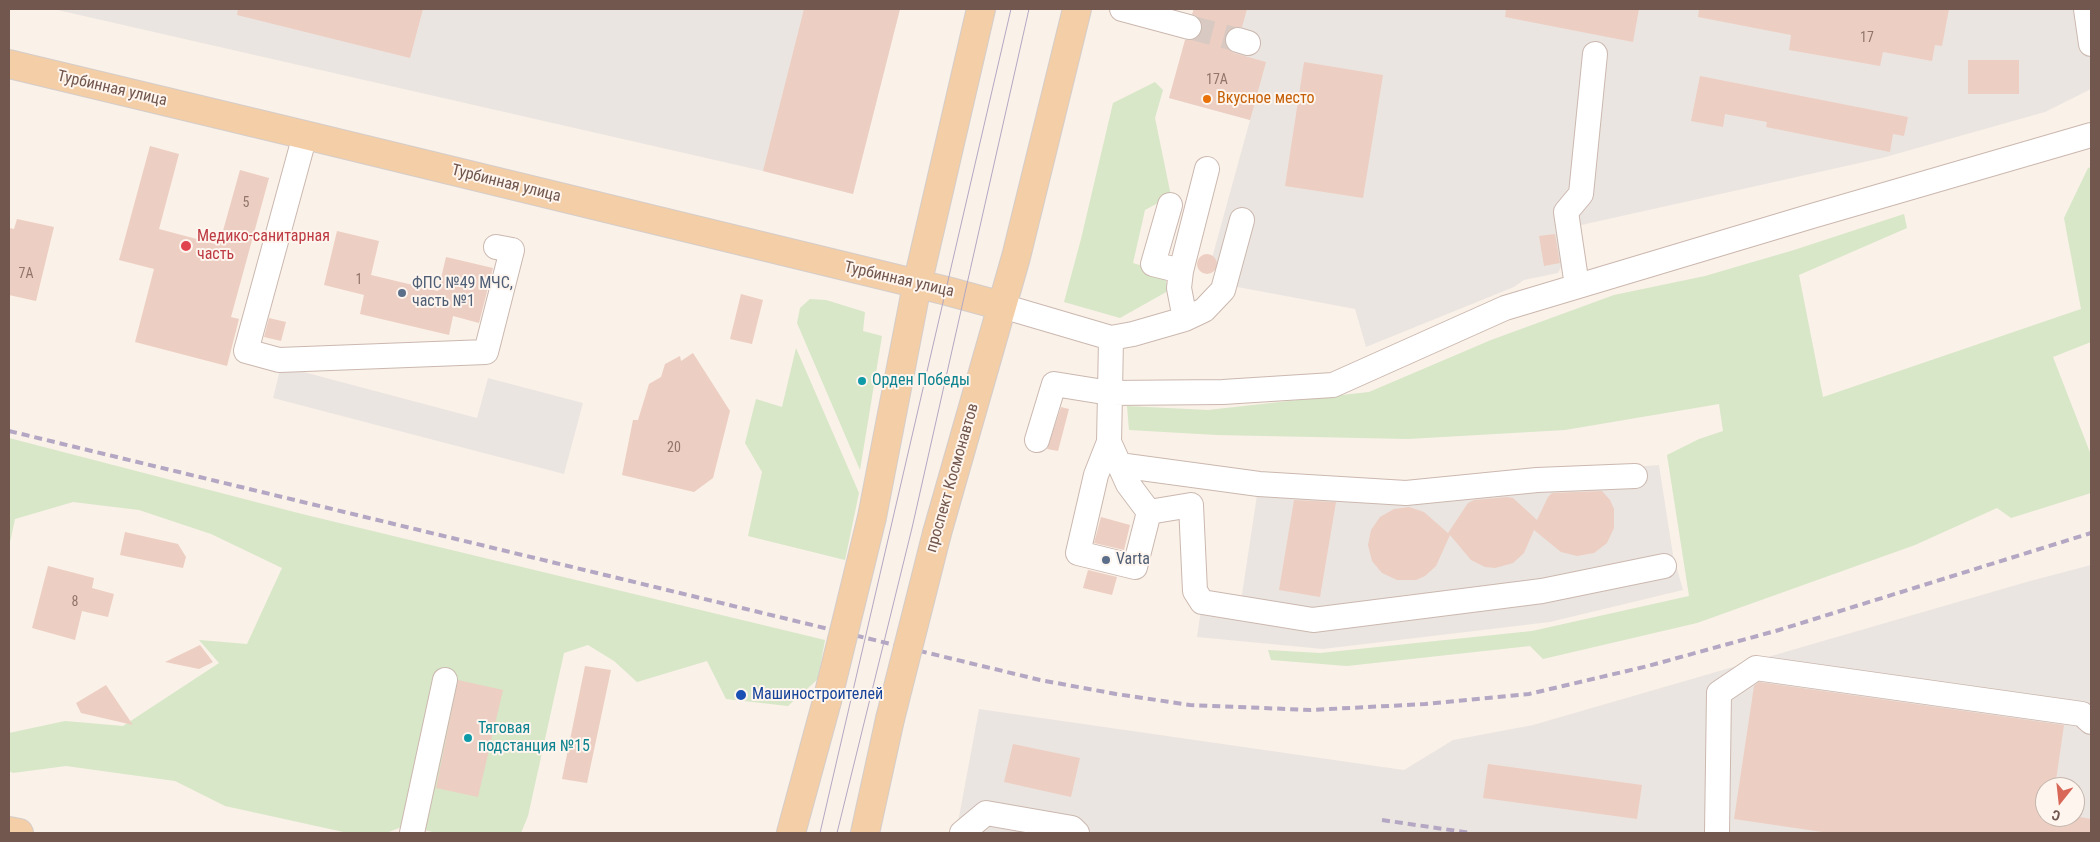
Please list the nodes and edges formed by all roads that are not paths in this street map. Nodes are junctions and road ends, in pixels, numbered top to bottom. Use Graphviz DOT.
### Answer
graph roads {
  1 [pos="981,9"];
  2 [pos="1077,9"];
  3 [pos="1122,9"];
  4 [pos="2086,9"];
  5 [pos="1189,27"];
  6 [pos="2091,44"];
  7 [pos="1595,54"];
  8 [pos="9,64"];
  9 [pos="305,135"];
  10 [pos="2091,135"];
  11 [pos="1206,169"];
  12 [pos="1170,205"];
  13 [pos="1242,220"];
  14 [pos="496,247"];
  15 [pos="1181,271"];
  16 [pos="917,285"];
  17 [pos="1577,286"];
  18 [pos="1002,306"];
  19 [pos="1185,319"];
  20 [pos="1111,338"];
  21 [pos="1110,393"];
  22 [pos="1037,440"];
  23 [pos="1109,442"];
  24 [pos="1119,465"];
  25 [pos="1635,476"];
  26 [pos="1149,512"];
  27 [pos="1664,566"];
  28 [pos="445,680"];
  29 [pos="2091,722"];
  30 [pos="9,831"];
  31 [pos="19,833"];
  32 [pos="412,833"];
  33 [pos="791,833"];
  34 [pos="865,833"];
  35 [pos="962,833"];
  36 [pos="1077,833"];
  37 [pos="1717,833"];
  1 -- 16 [label="main road"];
  2 -- 18 [label="main road, проспект Космонавтов"];
  3 -- 5 [label="street"];
  4 -- 6 [label="street"];
  7 -- 17 [label="street"];
  8 -- 9 [label="main road, Турбинная улица"];
  9 -- 14 [label="street"];
  9 -- 16 [label="main road, Турбинная улица"];
  10 -- 17 [label="street"];
  11 -- 15 [label="street"];
  12 -- 15 [label="street"];
  13 -- 19 [label="street"];
  15 -- 19 [label="street"];
  16 -- 18 [label="main road, Турбинная улица"];
  16 -- 33 [label="main road, bridge"];
  17 -- 21 [label="street"];
  18 -- 20 [label="street"];
  18 -- 34 [label="main road, проспект Космонавтов, bridge"];
  19 -- 20 [label="street"];
  20 -- 21 [label="street"];
  21 -- 22 [label="street"];
  21 -- 23 [label="street"];
  23 -- 24 [label="street"];
  23 -- 26 [label="street"];
  24 -- 25 [label="street"];
  24 -- 26 [label="street"];
  26 -- 27 [label="street"];
  28 -- 32 [label="street"];
  29 -- 37 [label="street"];
  30 -- 31 [label="main road"];
  35 -- 36 [label="street"];
}
